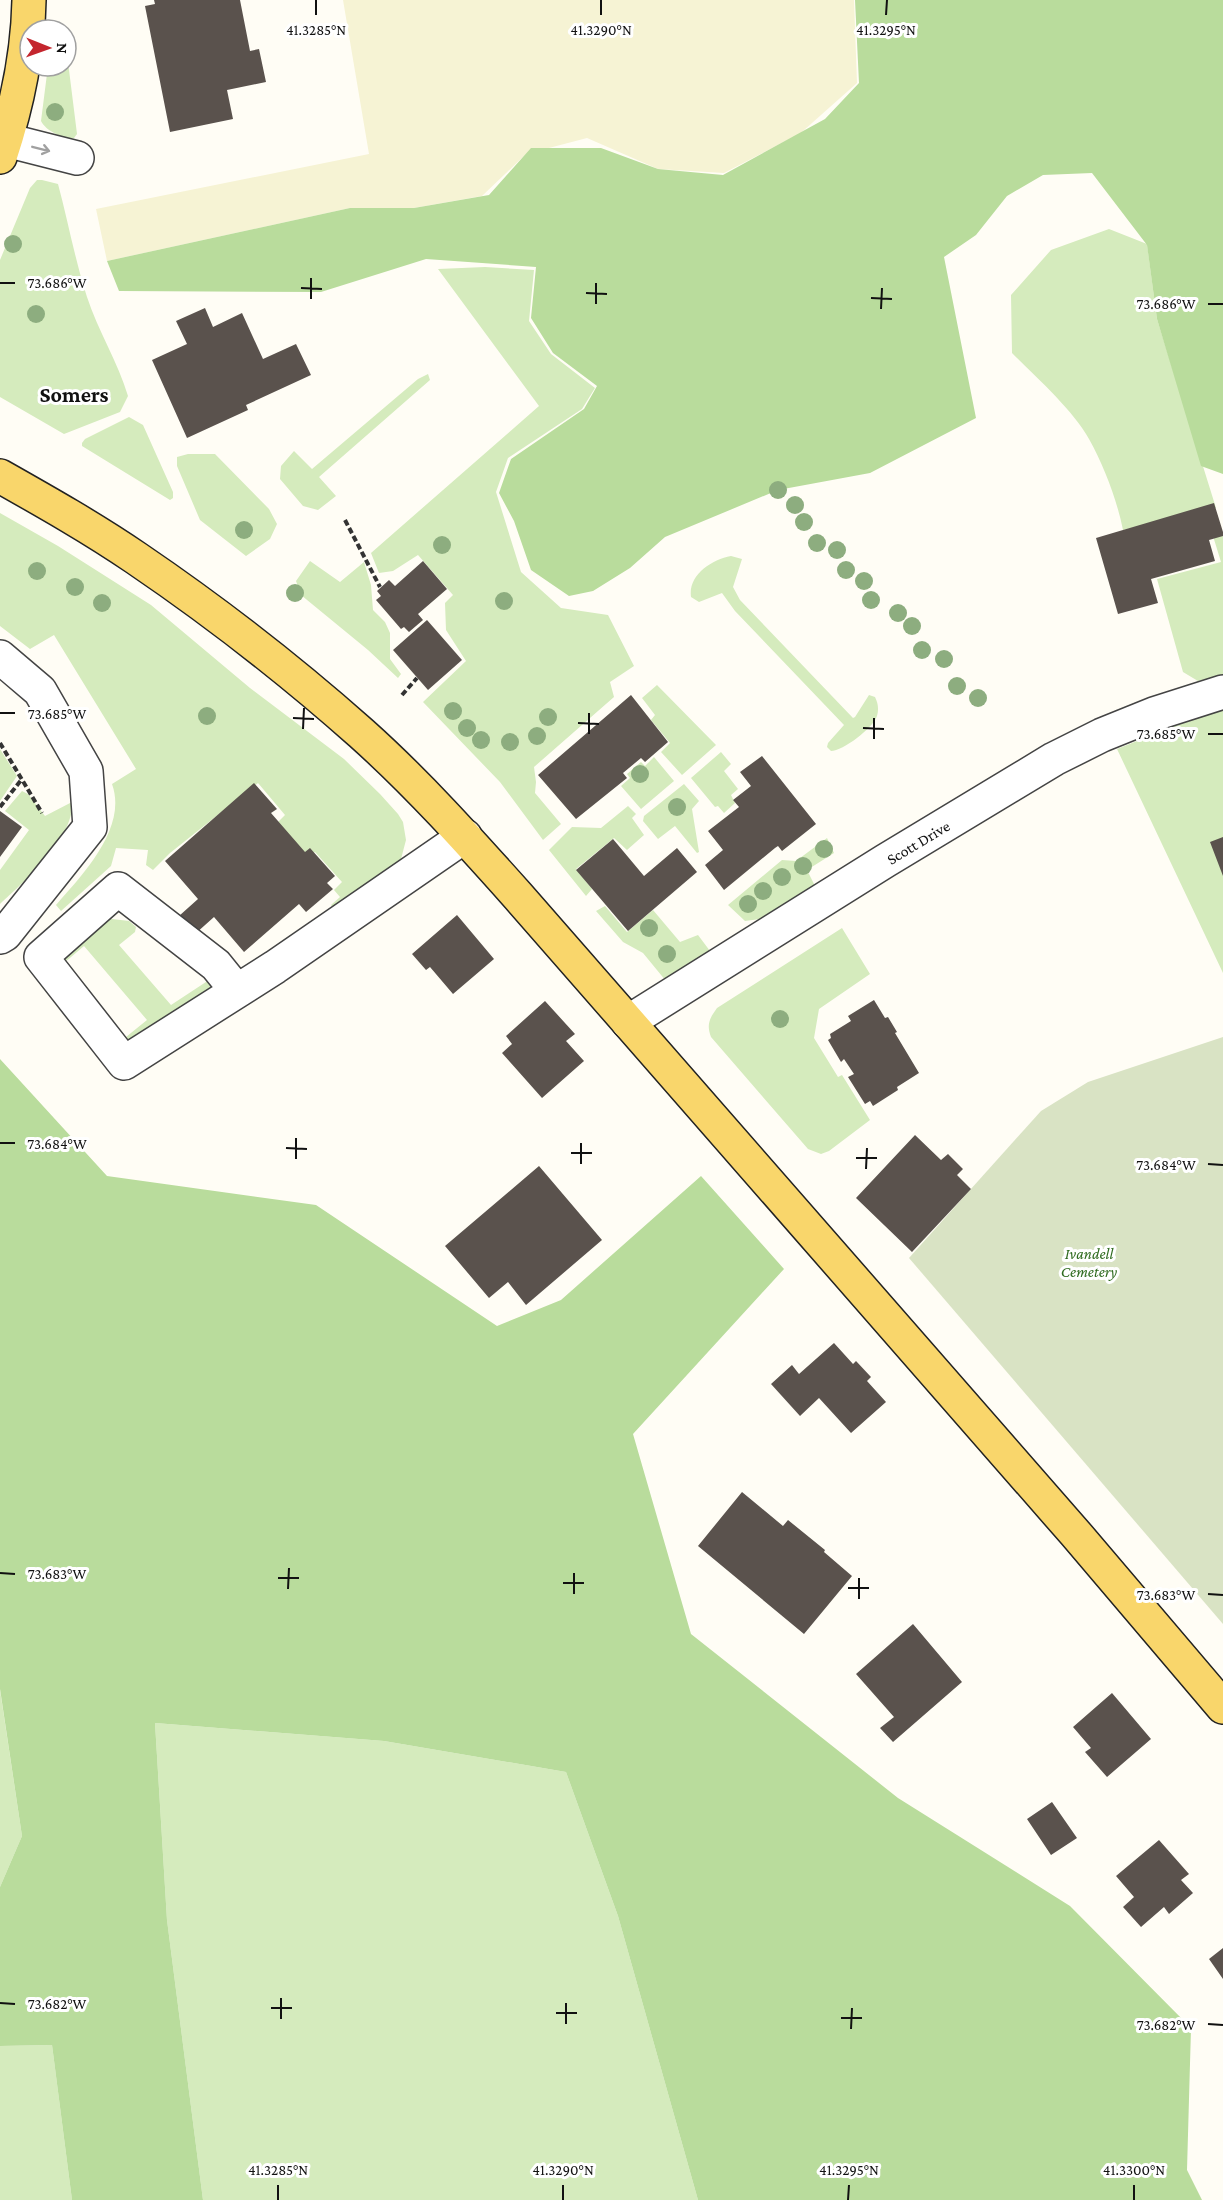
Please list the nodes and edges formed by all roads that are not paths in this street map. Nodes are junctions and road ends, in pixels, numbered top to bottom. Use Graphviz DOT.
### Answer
graph roads {
  1 [pos="28,0"];
  2 [pos="3,148"];
  3 [pos="77,158"];
  4 [pos="0,476"];
  5 [pos="0,657"];
  6 [pos="1223,692"];
  7 [pos="465,836"];
  8 [pos="0,937"];
  9 [pos="237,991"];
  10 [pos="628,1022"];
  11 [pos="1223,1707"];
  1 -- 2 [label="main road"];
  2 -- 3 [label="street, one-way"];
  4 -- 7 [label="main road"];
  5 -- 8 [label="street"];
  6 -- 10 [label="street, Scott Drive"];
  7 -- 9 [label="street"];
  7 -- 10 [label="main road"];
  9 -- 9 [label="street"];
  10 -- 11 [label="main road"];
}
